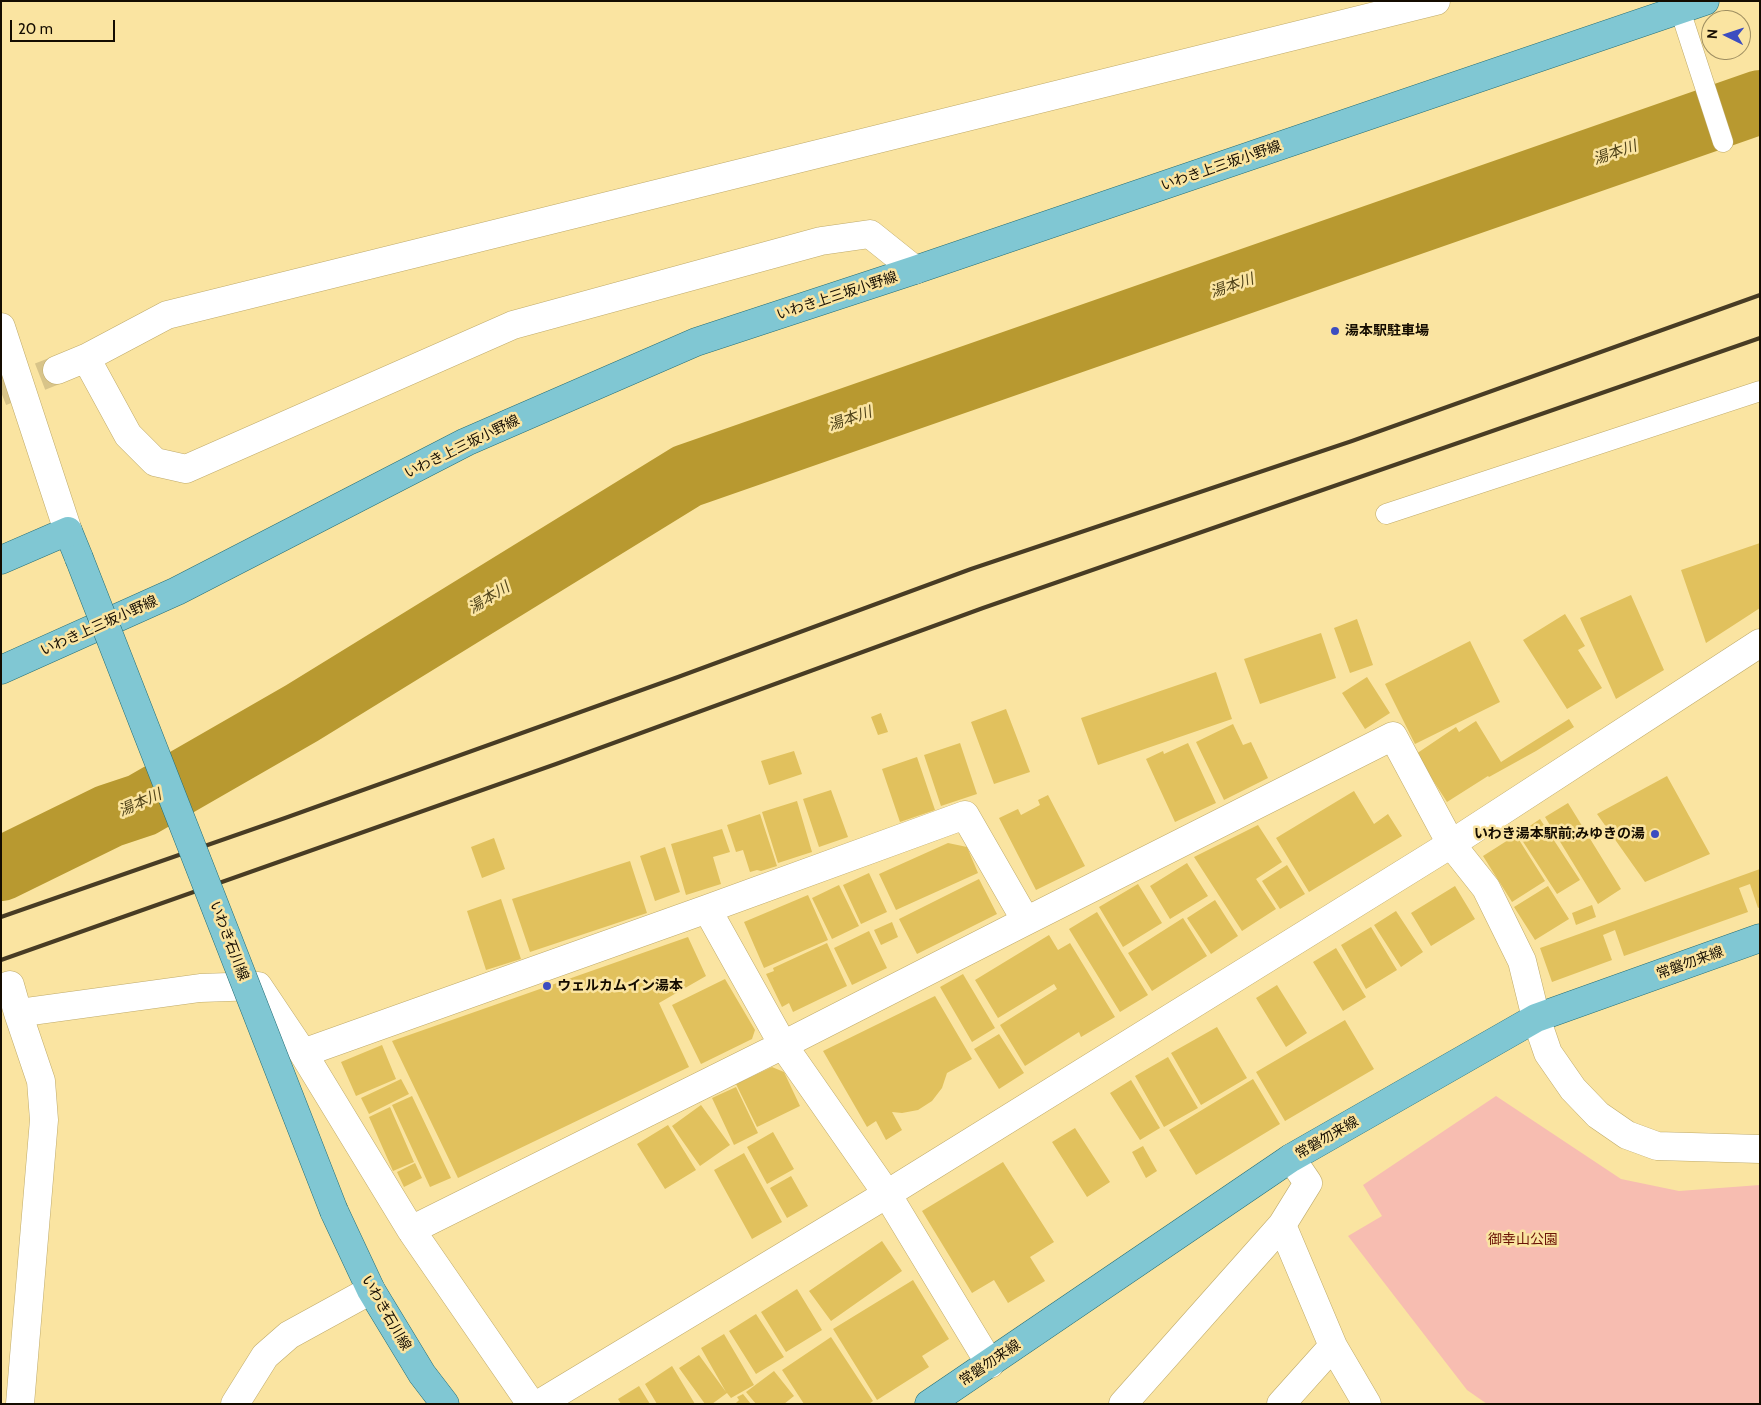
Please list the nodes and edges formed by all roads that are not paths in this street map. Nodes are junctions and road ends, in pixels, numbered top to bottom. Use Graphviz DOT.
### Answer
graph roads {
  1 [pos="1436,1"];
  2 [pos="1686,4"];
  3 [pos="1723,142"];
  4 [pos="915,270"];
  5 [pos="1,327"];
  6 [pos="86,358"];
  7 [pos="56,370"];
  8 [pos="1760,391"];
  9 [pos="1386,514"];
  10 [pos="68,531"];
  11 [pos="1,560"];
  12 [pos="1760,643"];
  13 [pos="1,670"];
  14 [pos="1451,844"];
  15 [pos="707,910"];
  16 [pos="1026,921"];
  17 [pos="1760,938"];
  18 [pos="1,988"];
  19 [pos="18,1012"];
  20 [pos="1536,1018"];
  21 [pos="783,1045"];
  22 [pos="302,1053"];
  23 [pos="1760,1149"];
  24 [pos="1291,1158"];
  25 [pos="887,1194"];
  26 [pos="1282,1225"];
  27 [pos="411,1230"];
  28 [pos="370,1290"];
  29 [pos="1333,1346"];
  30 [pos="990,1364"];
  31 [pos="20,1404"];
  32 [pos="235,1404"];
  33 [pos="445,1404"];
  34 [pos="531,1404"];
  35 [pos="539,1404"];
  36 [pos="929,1404"];
  37 [pos="1123,1404"];
  38 [pos="1281,1404"];
  39 [pos="1366,1404"];
  1 -- 6 [label="street"];
  2 -- 3 [label="lane"];
  2 -- 4 [label="main road, いわき上三坂小野線"];
  4 -- 6 [label="street"];
  4 -- 13 [label="main road, いわき上三坂小野線"];
  5 -- 10 [label="street"];
  6 -- 7 [label="street"];
  8 -- 9 [label="lane"];
  10 -- 11 [label="main road"];
  10 -- 28 [label="main road, いわき石川線, bridge"];
  12 -- 14 [label="street"];
  14 -- 16 [label="street"];
  14 -- 20 [label="street"];
  14 -- 25 [label="street"];
  15 -- 16 [label="street"];
  15 -- 21 [label="street"];
  15 -- 22 [label="street"];
  16 -- 21 [label="street"];
  17 -- 20 [label="main road, 常磐勿来線"];
  18 -- 19 [label="street"];
  19 -- 22 [label="street"];
  19 -- 31 [label="street"];
  20 -- 23 [label="street"];
  20 -- 24 [label="main road, 常磐勿来線"];
  21 -- 25 [label="street"];
  21 -- 27 [label="street"];
  22 -- 27 [label="street"];
  24 -- 26 [label="street"];
  24 -- 30 [label="main road, 常磐勿来線"];
  25 -- 30 [label="street"];
  25 -- 35 [label="street"];
  26 -- 29 [label="street"];
  26 -- 37 [label="street"];
  27 -- 34 [label="street"];
  28 -- 32 [label="street"];
  28 -- 33 [label="main road, いわき石川線"];
  29 -- 38 [label="street"];
  29 -- 39 [label="street"];
  30 -- 36 [label="main road, 常磐勿来線"];
}
